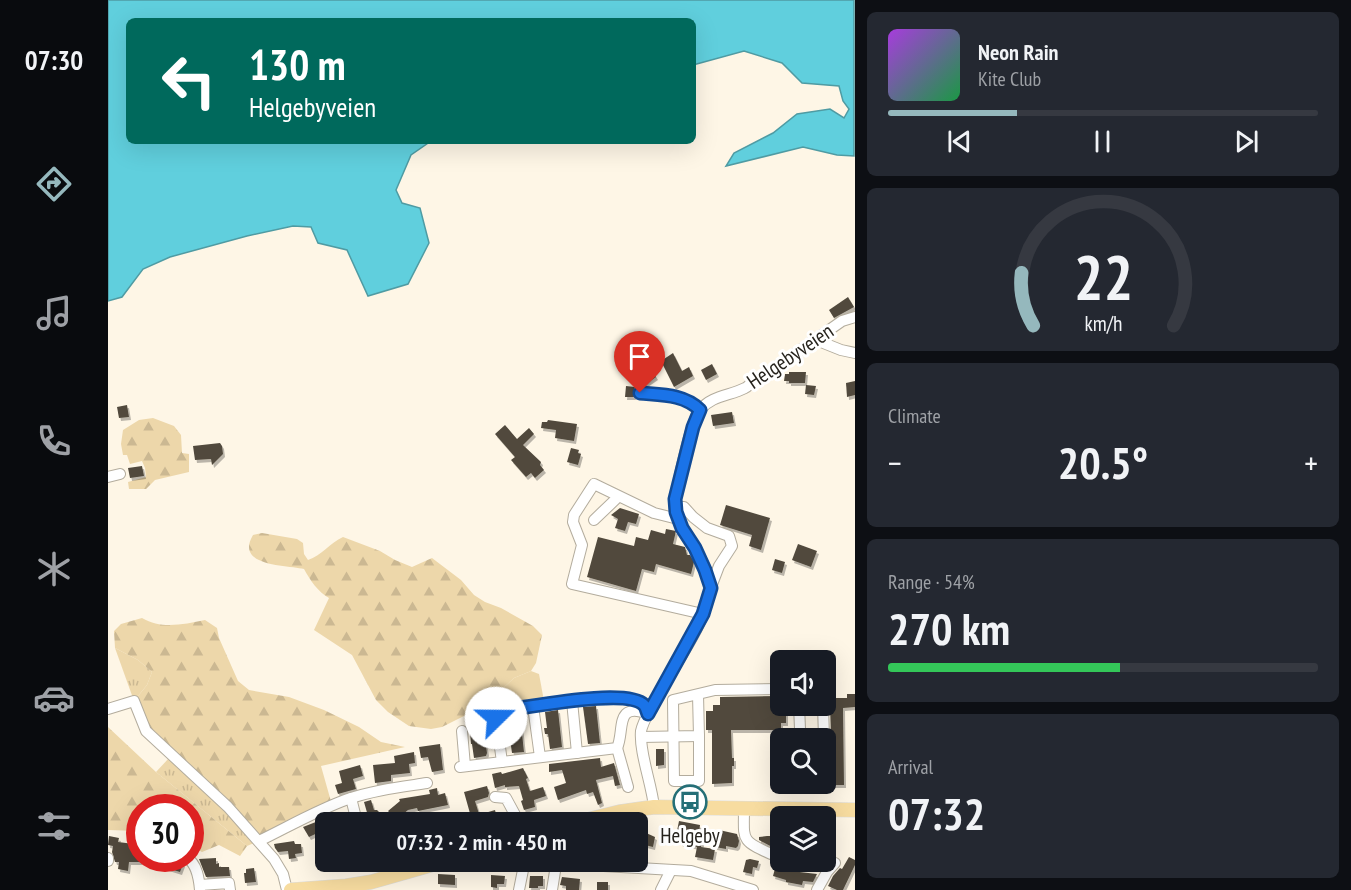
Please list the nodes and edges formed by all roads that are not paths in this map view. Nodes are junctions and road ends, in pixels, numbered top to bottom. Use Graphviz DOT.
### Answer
graph roads {
  1 [pos="855,317"];
  2 [pos="816,340"];
  3 [pos="855,353"];
  4 [pos="640,393"];
  5 [pos="700,410"];
  6 [pos="120,474"];
  7 [pos="108,477"];
  8 [pos="618,497"];
  9 [pos="676,507"];
  10 [pos="678,519"];
  11 [pos="594,520"];
  12 [pos="711,588"];
  13 [pos="703,614"];
  14 [pos="770,689"];
  15 [pos="698,695"];
  16 [pos="655,700"];
  17 [pos="673,700"];
  18 [pos="572,701"];
  19 [pos="533,706"];
  20 [pos="108,709"];
  21 [pos="648,714"];
  22 [pos="462,731"];
  23 [pos="673,736"];
  24 [pos="699,736"];
  25 [pos="641,737"];
  26 [pos="616,748"];
  27 [pos="578,753"];
  28 [pos="540,757"];
  29 [pos="502,762"];
  30 [pos="427,783"];
  31 [pos="628,787"];
  32 [pos="495,797"];
  33 [pos="351,798"];
  34 [pos="854,806"];
  35 [pos="654,807"];
  36 [pos="744,808"];
  37 [pos="354,812"];
  38 [pos="514,812"];
  39 [pos="619,812"];
  40 [pos="259,841"];
  41 [pos="770,854"];
  42 [pos="648,869"];
  43 [pos="671,870"];
  44 [pos="197,872"];
  45 [pos="406,872"];
  46 [pos="523,872"];
  47 [pos="555,872"];
  48 [pos="828,872"];
  49 [pos="200,887"];
  50 [pos="346,888"];
  51 [pos="230,890"];
  52 [pos="289,890"];
  53 [pos="519,890"];
  54 [pos="552,890"];
  55 [pos="661,890"];
  56 [pos="753,890"];
  57 [pos="817,890"];
  1 -- 2 [label="street, Helgebyveien"];
  2 -- 3 [label="street"];
  2 -- 5 [label="street, Helgebyveien"];
  4 -- 5 [label="street"];
  5 -- 9 [label="street"];
  6 -- 7 [label="street"];
  8 -- 10 [label="street"];
  8 -- 11 [label="street"];
  8 -- 13 [label="street"];
  9 -- 10 [label="street"];
  9 -- 12 [label="street"];
  10 -- 12 [label="street"];
  12 -- 13 [label="street"];
  13 -- 16 [label="street"];
  14 -- 15 [label="street"];
  15 -- 17 [label="street"];
  15 -- 24 [label="street"];
  16 -- 17 [label="street"];
  16 -- 21 [label="street"];
  17 -- 23 [label="street"];
  18 -- 19 [label="street"];
  18 -- 21 [label="street"];
  18 -- 27 [label="street"];
  19 -- 28 [label="street"];
  19 -- 29 [label="street"];
  20 -- 40 [label="street"];
  21 -- 25 [label="street"];
  21 -- 26 [label="street"];
  22 -- 29 [label="street"];
  23 -- 24 [label="street"];
  23 -- 24 [label="street"];
  23 -- 25 [label="street"];
  25 -- 35 [label="street"];
  26 -- 27 [label="street"];
  26 -- 31 [label="street"];
  27 -- 28 [label="street"];
  28 -- 29 [label="street"];
  30 -- 33 [label="street"];
  32 -- 38 [label="street"];
  33 -- 37 [label="street"];
  33 -- 40 [label="street"];
  34 -- 36 [label="main road"];
  35 -- 36 [label="main road"];
  35 -- 39 [label="main road"];
  36 -- 41 [label="street"];
  40 -- 52 [label="street"];
  42 -- 43 [label="street"];
  43 -- 55 [label="street"];
  43 -- 56 [label="street"];
  44 -- 49 [label="street"];
  45 -- 50 [label="main road"];
  46 -- 53 [label="street"];
  47 -- 54 [label="street"];
  48 -- 57 [label="street"];
  49 -- 51 [label="street"];
  50 -- 52 [label="main road"];
}
